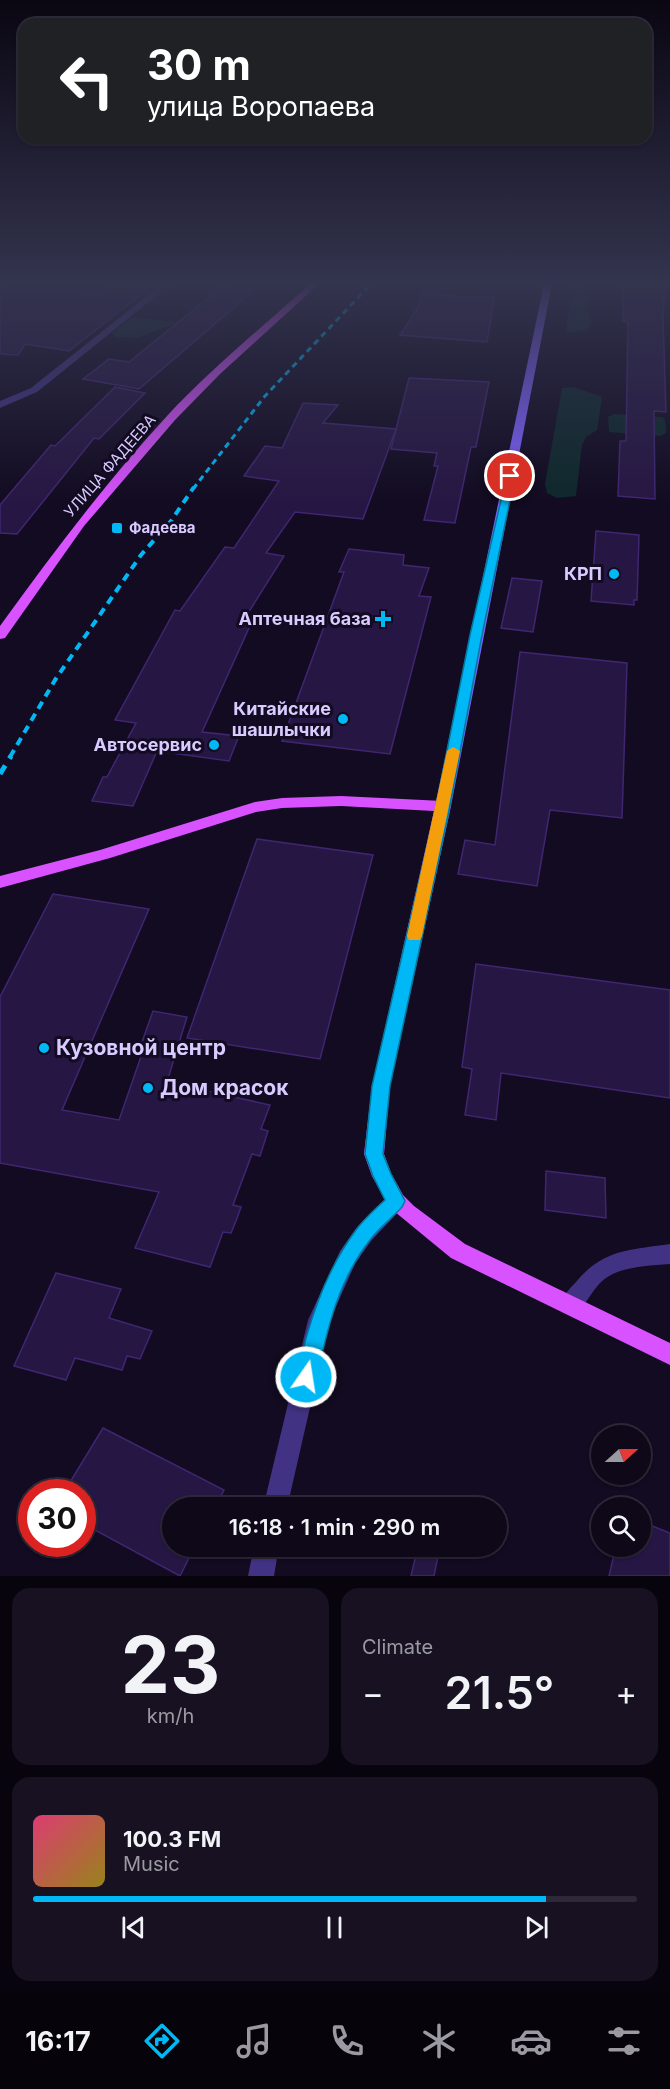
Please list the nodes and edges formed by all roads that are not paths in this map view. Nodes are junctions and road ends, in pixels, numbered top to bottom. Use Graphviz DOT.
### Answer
graph roads {
  1 [pos="75,358"];
  2 [pos="233,358"];
  3 [pos="534,358"];
  4 [pos="0,405"];
  5 [pos="0,635"];
  6 [pos="443,806"];
  7 [pos="0,882"];
  8 [pos="396,1201"];
  9 [pos="670,1254"];
  10 [pos="570,1305"];
  11 [pos="670,1354"];
  12 [pos="278,1497"];
  13 [pos="265,1557"];
  14 [pos="261,1576"];
  1 -- 4 [label="street"];
  2 -- 5 [label="main road, УЛИЦА ФАДЕЕВА"];
  3 -- 6 [label="main road"];
  6 -- 7 [label="main road"];
  6 -- 8 [label="main road"];
  8 -- 10 [label="main road"];
  8 -- 12 [label="street"];
  9 -- 10 [label="street"];
  10 -- 11 [label="main road"];
  13 -- 14 [label="street"];
}
